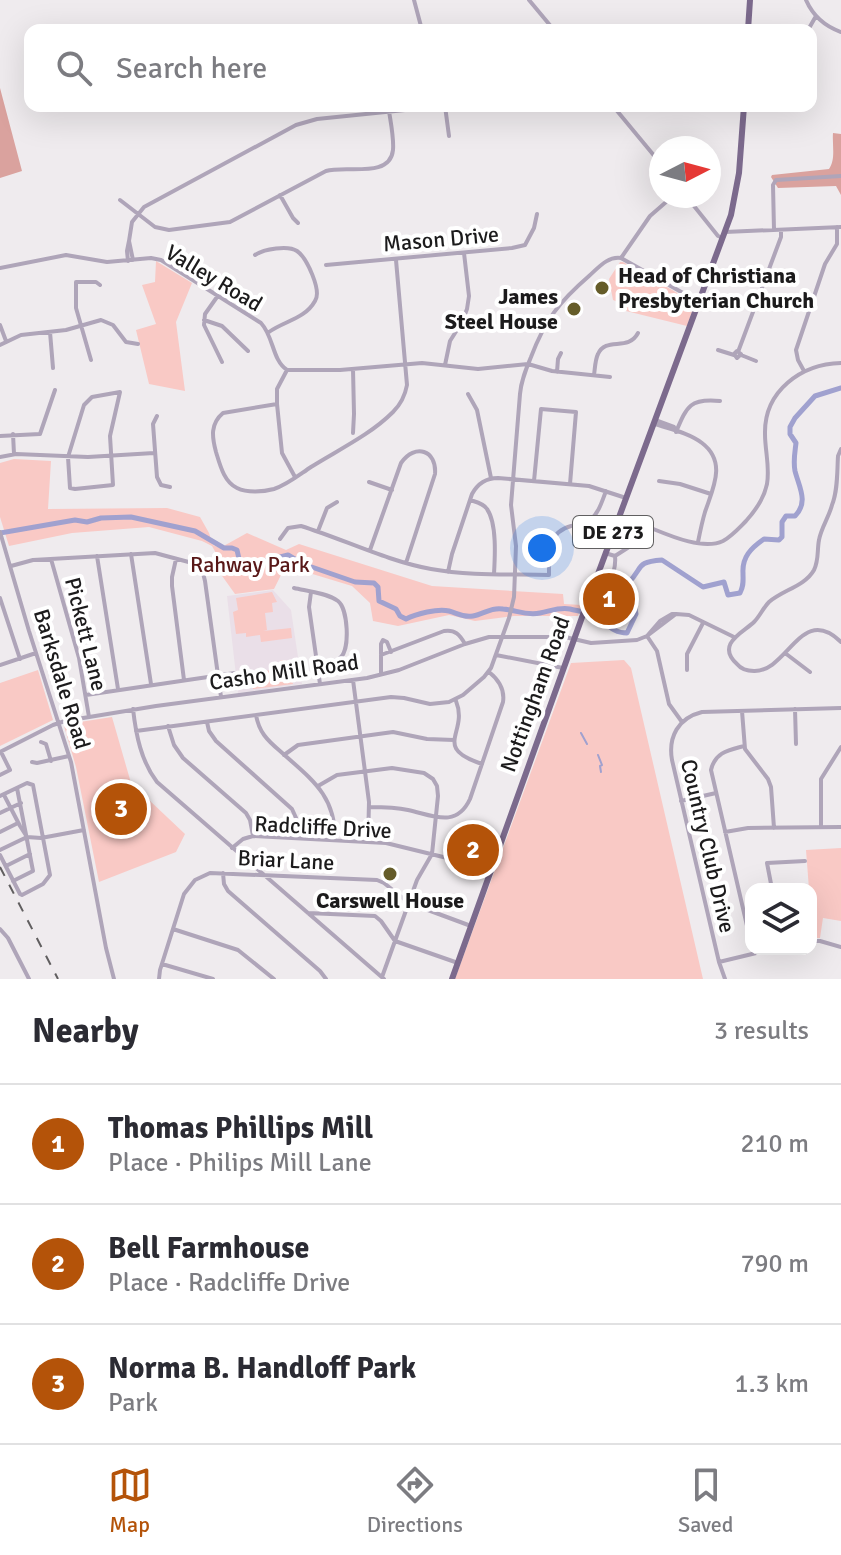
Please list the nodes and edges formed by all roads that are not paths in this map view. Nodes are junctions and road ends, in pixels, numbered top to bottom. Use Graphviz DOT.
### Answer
graph roads {
  1 [pos="414,0"];
  2 [pos="529,0"];
  3 [pos="750,0"];
  4 [pos="806,0"];
  5 [pos="816,16"];
  6 [pos="420,24"];
  7 [pos="549,24"];
  8 [pos="748,24"];
  9 [pos="811,24"];
  10 [pos="841,32"];
  11 [pos="380,112"];
  12 [pos="389,112"];
  13 [pos="445,112"];
  14 [pos="618,112"];
  15 [pos="744,112"];
  16 [pos="449,136"];
  17 [pos="649,150"];
  18 [pos="841,176"];
  19 [pos="280,195"];
  20 [pos="120,200"];
  21 [pos="659,208"];
  22 [pos="696,208"];
  23 [pos="138,213"];
  24 [pos="537,214"];
  25 [pos="298,223"];
  26 [pos="839,227"];
  27 [pos="774,230"];
  28 [pos="781,230"];
  29 [pos="724,235"];
  30 [pos="834,248"];
  31 [pos="841,250"];
  32 [pos="463,252"];
  33 [pos="255,255"];
  34 [pos="621,258"];
  35 [pos="130,260"];
  36 [pos="396,260"];
  37 [pos="326,265"];
  38 [pos="0,268"];
  39 [pos="100,285"];
  40 [pos="218,296"];
  41 [pos="699,302"];
  42 [pos="204,320"];
  43 [pos="0,325"];
  44 [pos="81,326"];
  45 [pos="50,332"];
  46 [pos="268,332"];
  47 [pos="638,333"];
  48 [pos="6,341"];
  49 [pos="138,344"];
  50 [pos="0,345"];
  51 [pos="718,350"];
  52 [pos="248,351"];
  53 [pos="561,353"];
  54 [pos="738,354"];
  55 [pos="91,360"];
  56 [pos="756,361"];
  57 [pos="222,362"];
  58 [pos="841,363"];
  59 [pos="405,364"];
  60 [pos="528,364"];
  61 [pos="445,365"];
  62 [pos="53,368"];
  63 [pos="353,369"];
  64 [pos="287,370"];
  65 [pos="804,371"];
  66 [pos="557,372"];
  67 [pos="594,375"];
  68 [pos="610,377"];
  69 [pos="55,390"];
  70 [pos="468,394"];
  71 [pos="720,401"];
  72 [pos="277,404"];
  73 [pos="157,416"];
  74 [pos="654,422"];
  75 [pos="676,432"];
  76 [pos="353,433"];
  77 [pos="13,434"];
  78 [pos="0,436"];
  79 [pos="360,437"];
  80 [pos="347,445"];
  81 [pos="841,449"];
  82 [pos="154,453"];
  83 [pos="14,454"];
  84 [pos="111,456"];
  85 [pos="0,457"];
  86 [pos="68,457"];
  87 [pos="295,477"];
  88 [pos="491,478"];
  89 [pos="513,479"];
  90 [pos="534,481"];
  91 [pos="659,481"];
  92 [pos="369,482"];
  93 [pos="570,484"];
  94 [pos="170,487"];
  95 [pos="392,490"];
  96 [pos="606,491"];
  97 [pos="711,494"];
  98 [pos="626,498"];
  99 [pos="470,500"];
  100 [pos="337,502"];
  101 [pos="646,526"];
  102 [pos="318,531"];
  103 [pos="0,533"];
  104 [pos="280,539"];
  105 [pos="698,542"];
  106 [pos="629,547"];
  107 [pos="370,550"];
  108 [pos="605,553"];
  109 [pos="131,554"];
  110 [pos="97,556"];
  111 [pos="615,556"];
  112 [pos="176,558"];
  113 [pos="51,559"];
  114 [pos="406,563"];
  115 [pos="11,566"];
  116 [pos="448,572"];
  117 [pos="494,574"];
  118 [pos="515,574"];
  119 [pos="606,586"];
  120 [pos="294,588"];
  121 [pos="311,592"];
  122 [pos="0,598"];
  123 [pos="703,623"];
  124 [pos="503,636"];
  125 [pos="647,636"];
  126 [pos="734,637"];
  127 [pos="574,639"];
  128 [pos="841,642"];
  129 [pos="465,644"];
  130 [pos="391,652"];
  131 [pos="36,653"];
  132 [pos="785,653"];
  133 [pos="381,655"];
  134 [pos="496,655"];
  135 [pos="20,659"];
  136 [pos="317,664"];
  137 [pos="0,665"];
  138 [pos="563,668"];
  139 [pos="687,670"];
  140 [pos="489,672"];
  141 [pos="810,672"];
  142 [pos="235,673"];
  143 [pos="218,675"];
  144 [pos="381,675"];
  145 [pos="184,680"];
  146 [pos="353,680"];
  147 [pos="151,684"];
  148 [pos="320,684"];
  149 [pos="118,689"];
  150 [pos="86,695"];
  151 [pos="221,697"];
  152 [pos="456,700"];
  153 [pos="356,702"];
  154 [pos="841,708"];
  155 [pos="133,709"];
  156 [pos="795,709"];
  157 [pos="742,710"];
  158 [pos="256,715"];
  159 [pos="89,717"];
  160 [pos="207,721"];
  161 [pos="682,722"];
  162 [pos="58,723"];
  163 [pos="168,726"];
  164 [pos="136,731"];
  165 [pos="360,736"];
  166 [pos="454,740"];
  167 [pos="41,742"];
  168 [pos="796,744"];
  169 [pos="744,746"];
  170 [pos="841,747"];
  171 [pos="0,752"];
  172 [pos="284,755"];
  173 [pos="69,756"];
  174 [pos="51,761"];
  175 [pos="32,762"];
  176 [pos="482,764"];
  177 [pos="365,771"];
  178 [pos="0,775"];
  179 [pos="318,786"];
  180 [pos="17,788"];
  181 [pos="716,793"];
  182 [pos="2,795"];
  183 [pos="681,801"];
  184 [pos="21,803"];
  185 [pos="369,807"];
  186 [pos="10,808"];
  187 [pos="0,813"];
  188 [pos="436,817"];
  189 [pos="18,823"];
  190 [pos="821,827"];
  191 [pos="841,827"];
  192 [pos="774,828"];
  193 [pos="84,830"];
  194 [pos="0,832"];
  195 [pos="725,832"];
  196 [pos="253,836"];
  197 [pos="27,837"];
  198 [pos="43,837"];
  199 [pos="299,838"];
  200 [pos="335,840"];
  201 [pos="368,842"];
  202 [pos="232,848"];
  203 [pos="0,853"];
  204 [pos="30,854"];
  205 [pos="432,854"];
  206 [pos="805,861"];
  207 [pos="6,866"];
  208 [pos="491,872"];
  209 [pos="223,873"];
  210 [pos="263,875"];
  211 [pos="13,881"];
  212 [pos="771,883"];
  213 [pos="409,903"];
  214 [pos="307,913"];
  215 [pos="745,917"];
  216 [pos="471,926"];
  217 [pos="0,929"];
  218 [pos="173,929"];
  219 [pos="395,941"];
  220 [pos="817,941"];
  221 [pos="841,947"];
  222 [pos="745,954"];
  223 [pos="719,962"];
  224 [pos="458,963"];
  225 [pos="162,964"];
  226 [pos="382,978"];
  227 [pos="29,979"];
  228 [pos="114,979"];
  229 [pos="159,979"];
  230 [pos="213,979"];
  231 [pos="274,979"];
  232 [pos="326,979"];
  233 [pos="452,979"];
  234 [pos="725,979"];
  1 -- 6 [label="street"];
  2 -- 7 [label="street"];
  3 -- 8 [label="main road"];
  4 -- 5 [label="street"];
  5 -- 9 [label="street"];
  5 -- 10 [label="street"];
  11 -- 23 [label="street"];
  12 -- 19 [label="street"];
  13 -- 16 [label="street"];
  14 -- 17 [label="street"];
  15 -- 29 [label="main road, Nottingham Road / DE 273"];
  18 -- 27 [label="street"];
  19 -- 23 [label="street"];
  19 -- 25 [label="street"];
  20 -- 23 [label="street"];
  21 -- 34 [label="street"];
  22 -- 29 [label="street"];
  23 -- 35 [label="street"];
  24 -- 32 [label="street, Mason Drive"];
  26 -- 28 [label="street"];
  26 -- 30 [label="street"];
  27 -- 28 [label="street"];
  27 -- 29 [label="street"];
  28 -- 54 [label="street"];
  29 -- 41 [label="main road, Nottingham Road / DE 273"];
  30 -- 31 [label="street"];
  30 -- 65 [label="street"];
  32 -- 36 [label="street, Mason Drive"];
  32 -- 61 [label="street"];
  33 -- 46 [label="street"];
  34 -- 41 [label="street"];
  34 -- 60 [label="street"];
  35 -- 38 [label="street, Valley Road"];
  35 -- 40 [label="street, Valley Road"];
  36 -- 37 [label="street, Mason Drive"];
  36 -- 59 [label="street"];
  39 -- 44 [label="street"];
  40 -- 42 [label="street"];
  40 -- 46 [label="street, Valley Road"];
  41 -- 74 [label="main road, Nottingham Road / DE 273"];
  42 -- 52 [label="street"];
  42 -- 57 [label="street"];
  43 -- 48 [label="street"];
  44 -- 45 [label="street"];
  44 -- 49 [label="street"];
  44 -- 55 [label="street"];
  45 -- 48 [label="street"];
  45 -- 62 [label="street"];
  46 -- 64 [label="street, Valley Road"];
  47 -- 67 [label="street"];
  48 -- 50 [label="street"];
  51 -- 54 [label="street"];
  53 -- 66 [label="street"];
  54 -- 56 [label="street"];
  58 -- 65 [label="street"];
  59 -- 61 [label="street"];
  59 -- 63 [label="street"];
  59 -- 79 [label="street"];
  60 -- 61 [label="street"];
  60 -- 66 [label="street"];
  60 -- 89 [label="street"];
  63 -- 64 [label="street"];
  63 -- 76 [label="street"];
  64 -- 72 [label="street"];
  65 -- 105 [label="street"];
  66 -- 67 [label="street"];
  67 -- 68 [label="street"];
  69 -- 77 [label="street"];
  70 -- 88 [label="street"];
  71 -- 75 [label="street"];
  72 -- 87 [label="street"];
  72 -- 87 [label="street"];
  73 -- 82 [label="street"];
  74 -- 75 [label="street"];
  74 -- 98 [label="main road, Nottingham Road / DE 273"];
  75 -- 97 [label="street"];
  76 -- 79 [label="street"];
  76 -- 80 [label="street"];
  77 -- 78 [label="street"];
  77 -- 83 [label="street"];
  79 -- 80 [label="street"];
  80 -- 87 [label="street"];
  81 -- 126 [label="street"];
  82 -- 84 [label="street"];
  82 -- 94 [label="street"];
  83 -- 85 [label="street"];
  83 -- 86 [label="street"];
  84 -- 86 [label="street"];
  84 -- 86 [label="street"];
  84 -- 86 [label="street"];
  88 -- 89 [label="street"];
  88 -- 99 [label="street"];
  89 -- 90 [label="street"];
  89 -- 118 [label="street"];
  90 -- 93 [label="street"];
  90 -- 93 [label="street"];
  91 -- 97 [label="street"];
  92 -- 95 [label="street"];
  93 -- 96 [label="street"];
  95 -- 107 [label="street"];
  95 -- 114 [label="street"];
  96 -- 98 [label="street"];
  96 -- 118 [label="street"];
  97 -- 105 [label="street"];
  98 -- 108 [label="main road, Nottingham Road / DE 273"];
  99 -- 116 [label="street"];
  99 -- 117 [label="street"];
  100 -- 102 [label="street"];
  101 -- 105 [label="street"];
  102 -- 104 [label="street"];
  102 -- 107 [label="street"];
  103 -- 115 [label="street, Barksdale Road"];
  106 -- 111 [label="street"];
  107 -- 114 [label="street"];
  108 -- 111 [label="street"];
  108 -- 127 [label="main road, Nottingham Road / DE 273"];
  109 -- 110 [label="street"];
  109 -- 112 [label="street"];
  109 -- 147 [label="street"];
  110 -- 113 [label="street"];
  110 -- 149 [label="street"];
  111 -- 119 [label="street"];
  112 -- 143 [label="street"];
  112 -- 145 [label="street"];
  113 -- 115 [label="street"];
  113 -- 150 [label="street, Pickett Lane"];
  114 -- 116 [label="street"];
  115 -- 131 [label="street, Barksdale Road"];
  116 -- 117 [label="street"];
  117 -- 118 [label="street"];
  118 -- 124 [label="street"];
  120 -- 121 [label="street"];
  121 -- 136 [label="street"];
  121 -- 136 [label="street"];
  122 -- 135 [label="street"];
  123 -- 125 [label="street"];
  123 -- 126 [label="street"];
  123 -- 139 [label="street"];
  124 -- 127 [label="street, Casho Mill Road"];
  124 -- 129 [label="street, Casho Mill Road"];
  124 -- 134 [label="street"];
  125 -- 127 [label="street, Casho Mill Road"];
  125 -- 161 [label="street"];
  126 -- 132 [label="street"];
  127 -- 138 [label="main road, Nottingham Road / DE 273"];
  128 -- 132 [label="street"];
  129 -- 130 [label="street"];
  129 -- 144 [label="street, Casho Mill Road"];
  130 -- 133 [label="street"];
  130 -- 133 [label="street"];
  131 -- 135 [label="street"];
  131 -- 162 [label="street, Barksdale Road"];
  132 -- 141 [label="street"];
  133 -- 144 [label="street"];
  134 -- 138 [label="street"];
  134 -- 140 [label="street"];
  135 -- 137 [label="street"];
  136 -- 148 [label="street"];
  138 -- 208 [label="main road, Nottingham Road / DE 273"];
  140 -- 152 [label="street"];
  140 -- 176 [label="street"];
  142 -- 143 [label="street"];
  143 -- 145 [label="street"];
  143 -- 151 [label="street"];
  144 -- 146 [label="street, Casho Mill Road"];
  145 -- 147 [label="street"];
  146 -- 148 [label="street, Casho Mill Road"];
  146 -- 153 [label="street"];
  147 -- 149 [label="street"];
  148 -- 151 [label="street, Casho Mill Road"];
  149 -- 150 [label="street"];
  150 -- 159 [label="street, Pickett Lane"];
  151 -- 155 [label="street, Casho Mill Road"];
  152 -- 153 [label="street"];
  152 -- 166 [label="street"];
  153 -- 158 [label="street"];
  153 -- 165 [label="street"];
  154 -- 156 [label="street"];
  155 -- 159 [label="street, Casho Mill Road"];
  155 -- 164 [label="street"];
  156 -- 157 [label="street"];
  156 -- 168 [label="street"];
  157 -- 161 [label="street"];
  157 -- 169 [label="street"];
  158 -- 160 [label="street"];
  158 -- 172 [label="street"];
  159 -- 162 [label="street, Casho Mill Road"];
  160 -- 163 [label="street"];
  160 -- 199 [label="street"];
  161 -- 183 [label="street, Country Club Drive"];
  162 -- 171 [label="street, Casho Mill Road"];
  162 -- 173 [label="street, Barksdale Road"];
  163 -- 164 [label="street"];
  163 -- 196 [label="street"];
  164 -- 202 [label="street"];
  165 -- 166 [label="street"];
  165 -- 172 [label="street"];
  165 -- 177 [label="street"];
  166 -- 176 [label="street"];
  167 -- 174 [label="street"];
  169 -- 181 [label="street"];
  169 -- 192 [label="street"];
  170 -- 190 [label="street"];
  171 -- 178 [label="street"];
  172 -- 179 [label="street"];
  173 -- 174 [label="street"];
  173 -- 193 [label="street, Barksdale Road"];
  174 -- 175 [label="street"];
  176 -- 188 [label="street"];
  177 -- 179 [label="street"];
  177 -- 185 [label="street"];
  177 -- 188 [label="street"];
  179 -- 200 [label="street"];
  180 -- 182 [label="street"];
  180 -- 184 [label="street"];
  180 -- 198 [label="street"];
  181 -- 183 [label="street"];
  181 -- 195 [label="street"];
  182 -- 186 [label="street"];
  183 -- 223 [label="street, Country Club Drive"];
  184 -- 186 [label="street"];
  184 -- 197 [label="street"];
  185 -- 188 [label="street"];
  185 -- 201 [label="street"];
  186 -- 187 [label="street"];
  186 -- 189 [label="street"];
  188 -- 205 [label="street"];
  189 -- 194 [label="street"];
  189 -- 197 [label="street"];
  190 -- 191 [label="street"];
  190 -- 192 [label="street"];
  192 -- 195 [label="street"];
  193 -- 198 [label="street"];
  193 -- 228 [label="street, Barksdale Road"];
  195 -- 215 [label="street"];
  196 -- 199 [label="street, Radcliffe Drive"];
  196 -- 202 [label="street, Radcliffe Drive"];
  197 -- 198 [label="street"];
  197 -- 203 [label="street"];
  197 -- 204 [label="street"];
  198 -- 211 [label="street"];
  199 -- 200 [label="street, Radcliffe Drive"];
  200 -- 201 [label="street, Radcliffe Drive"];
  201 -- 205 [label="street, Radcliffe Drive"];
  202 -- 210 [label="street"];
  203 -- 207 [label="street"];
  204 -- 207 [label="street"];
  204 -- 211 [label="street"];
  205 -- 208 [label="street, Radcliffe Drive"];
  205 -- 213 [label="street"];
  206 -- 212 [label="street"];
  207 -- 211 [label="street"];
  208 -- 216 [label="main road, Nottingham Road / DE 273"];
  209 -- 210 [label="street, Briar Lane"];
  209 -- 218 [label="street, Briar Lane"];
  209 -- 232 [label="street"];
  210 -- 213 [label="street, Briar Lane"];
  210 -- 214 [label="street"];
  213 -- 216 [label="street, Briar Lane"];
  213 -- 219 [label="street"];
  214 -- 219 [label="street"];
  214 -- 226 [label="street"];
  216 -- 224 [label="main road, Nottingham Road / DE 273"];
  217 -- 227 [label="street"];
  218 -- 225 [label="street, Briar Lane"];
  218 -- 231 [label="street"];
  219 -- 224 [label="street"];
  219 -- 226 [label="street"];
  220 -- 221 [label="street"];
  222 -- 223 [label="street"];
  223 -- 234 [label="street, Country Club Drive"];
  224 -- 233 [label="main road, Nottingham Road / DE 273"];
  225 -- 229 [label="street, Briar Lane"];
  225 -- 230 [label="street"];
}
